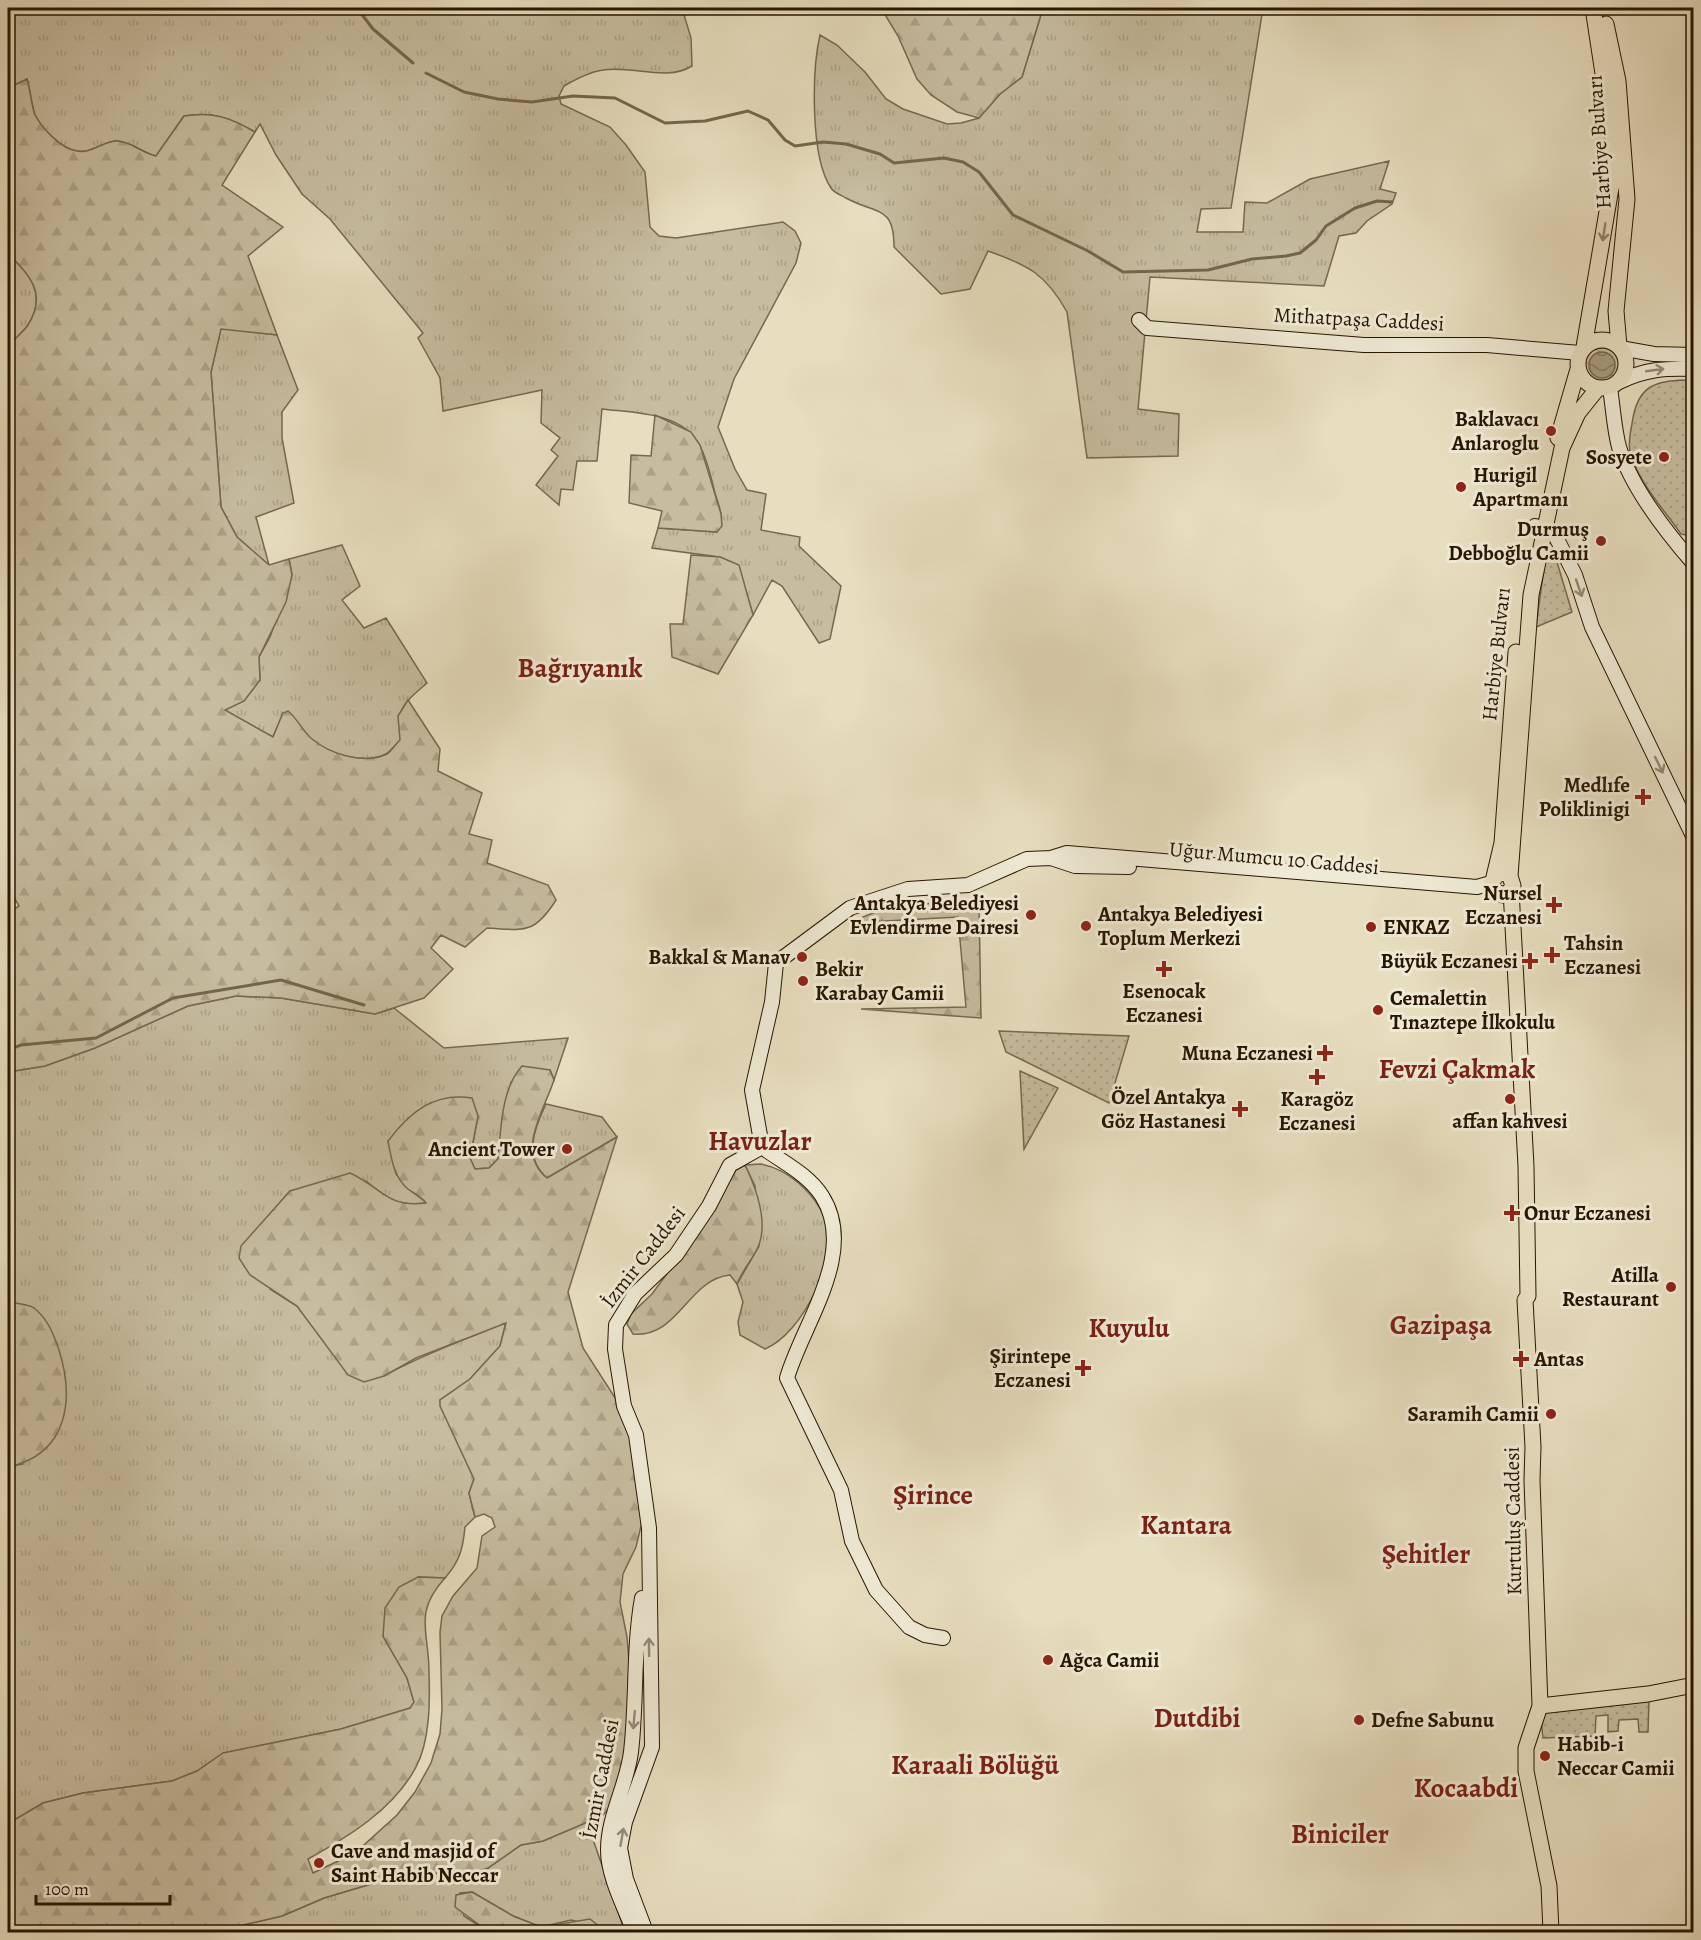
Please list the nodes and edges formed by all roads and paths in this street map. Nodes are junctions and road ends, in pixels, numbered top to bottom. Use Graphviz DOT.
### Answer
graph roads {
  1 [pos="1593,8"];
  2 [pos="1602,8"];
  3 [pos="1139,320"];
  4 [pos="1619,347"];
  5 [pos="1694,355"];
  6 [pos="1581,356"];
  7 [pos="1694,369"];
  8 [pos="1609,386"];
  9 [pos="1540,527"];
  10 [pos="1694,564"];
  11 [pos="1694,838"];
  12 [pos="1511,883"];
  13 [pos="1493,884"];
  14 [pos="762,1147"];
  15 [pos="649,1557"];
  16 [pos="943,1638"];
  17 [pos="1694,1685"];
  18 [pos="1540,1706"];
  19 [pos="634,1932"];
  20 [pos="646,1932"];
  21 [pos="1551,1932"];
  1 -- 6 [label="main road, Harbiye Bulvarı, one-way"];
  2 -- 4 [label="main road, Harbiye Bulvarı"];
  3 -- 6 [label="street, Mithatpaşa Caddesi"];
  4 -- 5 [label="street"];
  4 -- 6 [label="main road"];
  4 -- 8 [label="main road, Harbiye Bulvarı"];
  6 -- 8 [label="main road"];
  6 -- 9 [label="main road, Harbiye Bulvarı"];
  8 -- 7 [label="street, one-way"];
  8 -- 9 [label="main road, Harbiye Bulvarı"];
  8 -- 10 [label="street"];
  9 -- 11 [label="street, one-way"];
  9 -- 12 [label="main road, Harbiye Bulvarı"];
  9 -- 13 [label="main road, Harbiye Bulvarı"];
  12 -- 13 [label="main road, Uğur Mumcu 10 Caddesi"];
  12 -- 18 [label="main road, Kurtuluş Caddesi"];
  13 -- 14 [label="street, Uğur Mumcu 10 Caddesi"];
  14 -- 15 [label="street, İzmir Caddesi"];
  14 -- 16 [label="street"];
  15 -- 19 [label="street, İzmir Caddesi, one-way"];
  20 -- 15 [label="street, İzmir Caddesi, one-way"];
  17 -- 18 [label="main road"];
  18 -- 21 [label="main road, Kurtuluş Caddesi"];
}
